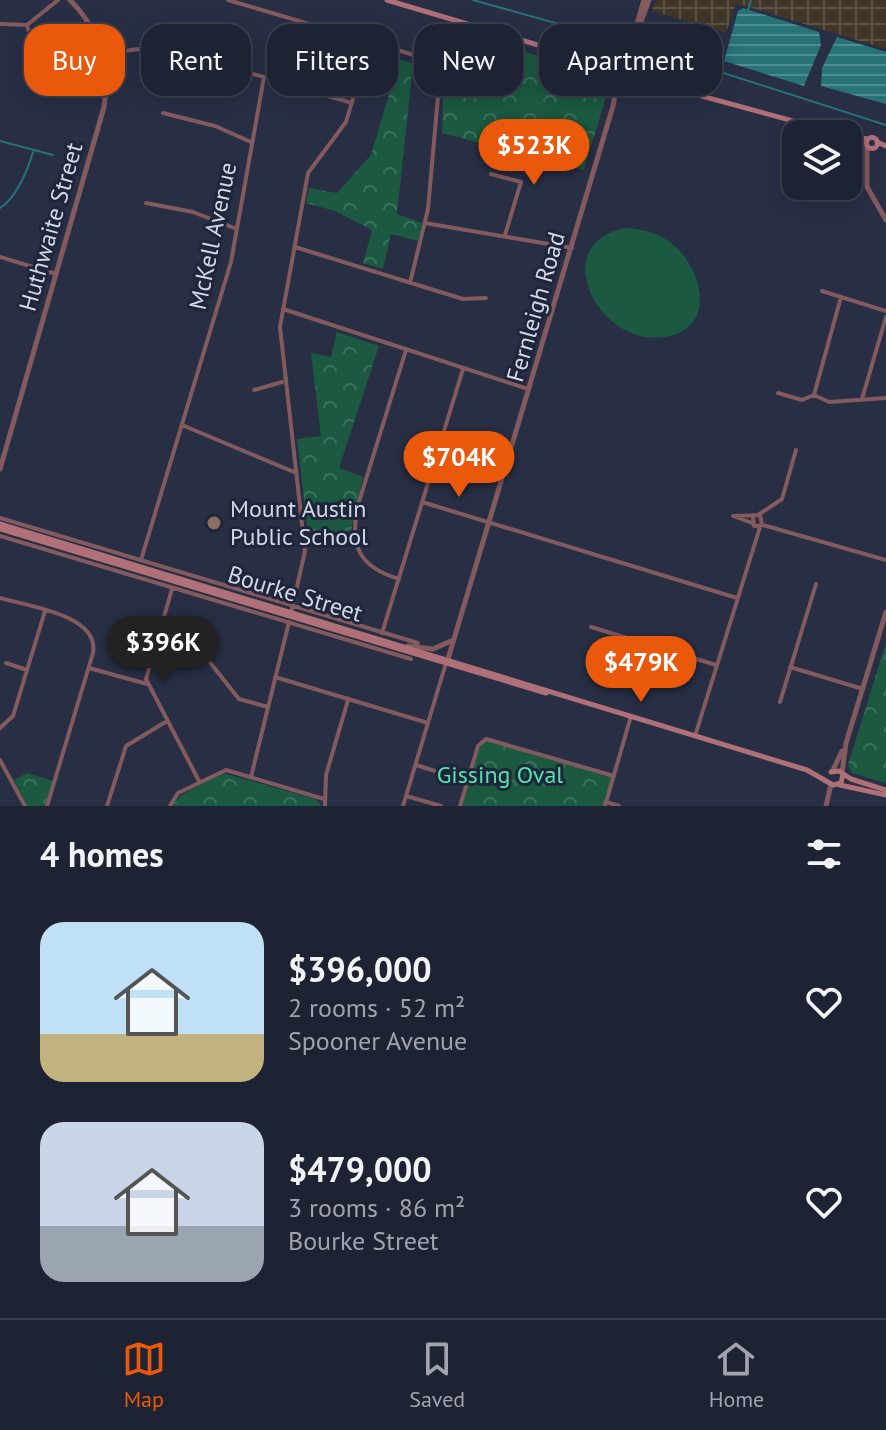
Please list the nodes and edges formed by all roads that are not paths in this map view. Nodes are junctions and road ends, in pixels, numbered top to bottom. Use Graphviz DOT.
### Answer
graph roads {
  1 [pos="58,0"];
  2 [pos="70,0"];
  3 [pos="387,0"];
  4 [pos="646,0"];
  5 [pos="232,1"];
  6 [pos="0,24"];
  7 [pos="28,24"];
  8 [pos="89,24"];
  9 [pos="309,24"];
  10 [pos="637,24"];
  11 [pos="639,24"];
  12 [pos="24,25"];
  13 [pos="539,45"];
  14 [pos="398,50"];
  15 [pos="125,51"];
  16 [pos="105,96"];
  17 [pos="328,96"];
  18 [pos="354,96"];
  19 [pos="616,96"];
  20 [pos="712,96"];
  21 [pos="352,103"];
  22 [pos="163,113"];
  23 [pos="793,120"];
  24 [pos="862,141"];
  25 [pos="251,142"];
  26 [pos="871,145"];
  27 [pos="886,148"];
  28 [pos="491,174"];
  29 [pos="146,203"];
  30 [pos="886,220"];
  31 [pos="425,223"];
  32 [pos="237,229"];
  33 [pos="505,235"];
  34 [pos="295,247"];
  35 [pos="572,248"];
  36 [pos="0,257"];
  37 [pos="56,274"];
  38 [pos="410,283"];
  39 [pos="822,291"];
  40 [pos="841,297"];
  41 [pos="486,298"];
  42 [pos="283,309"];
  43 [pos="886,314"];
  44 [pos="406,350"];
  45 [pos="463,369"];
  46 [pos="284,381"];
  47 [pos="254,390"];
  48 [pos="530,390"];
  49 [pos="778,393"];
  50 [pos="814,395"];
  51 [pos="886,398"];
  52 [pos="861,399"];
  53 [pos="182,425"];
  54 [pos="796,450"];
  55 [pos="2,453"];
  56 [pos="0,469"];
  57 [pos="295,472"];
  58 [pos="422,502"];
  59 [pos="0,518"];
  60 [pos="758,521"];
  61 [pos="489,523"];
  62 [pos="0,527"];
  63 [pos="0,536"];
  64 [pos="141,560"];
  65 [pos="886,560"];
  66 [pos="399,579"];
  67 [pos="174,582"];
  68 [pos="816,584"];
  69 [pos="0,598"];
  70 [pos="737,598"];
  71 [pos="45,611"];
  72 [pos="886,612"];
  73 [pos="291,614"];
  74 [pos="591,627"];
  75 [pos="382,633"];
  76 [pos="455,637"];
  77 [pos="156,643"];
  78 [pos="418,643"];
  79 [pos="399,644"];
  80 [pos="374,645"];
  81 [pos="411,659"];
  82 [pos="447,662"];
  83 [pos="6,663"];
  84 [pos="716,665"];
  85 [pos="790,667"];
  86 [pos="89,668"];
  87 [pos="27,670"];
  88 [pos="275,677"];
  89 [pos="147,684"];
  90 [pos="863,689"];
  91 [pos="349,699"];
  92 [pos="780,702"];
  93 [pos="268,707"];
  94 [pos="631,716"];
  95 [pos="167,721"];
  96 [pos="428,723"];
  97 [pos="0,728"];
  98 [pos="695,736"];
  99 [pos="846,743"];
  100 [pos="0,760"];
  101 [pos="415,765"];
  102 [pos="807,770"];
  103 [pos="832,771"];
  104 [pos="842,774"];
  105 [pos="614,776"];
  106 [pos="251,777"];
  107 [pos="199,781"];
  108 [pos="467,781"];
  109 [pos="834,784"];
  110 [pos="886,793"];
  111 [pos="406,796"];
  112 [pos="324,799"];
  113 [pos="605,804"];
  114 [pos="827,804"];
  115 [pos="25,806"];
  116 [pos="47,806"];
  117 [pos="107,806"];
  118 [pos="170,806"];
  119 [pos="325,806"];
  120 [pos="403,806"];
  121 [pos="441,806"];
  122 [pos="460,806"];
  123 [pos="619,806"];
  1 -- 7 [label="street"];
  2 -- 8 [label="street, Huthwaite Street"];
  3 -- 13 [label="main road"];
  4 -- 10 [label="street"];
  4 -- 11 [label="street"];
  5 -- 9 [label="street"];
  6 -- 12 [label="street"];
  14 -- 31 [label="street"];
  15 -- 25 [label="street, McKell Avenue"];
  16 -- 37 [label="street, Huthwaite Street"];
  17 -- 21 [label="street"];
  18 -- 21 [label="street"];
  19 -- 35 [label="street, Fernleigh Road"];
  20 -- 23 [label="main road"];
  21 -- 34 [label="street"];
  22 -- 25 [label="street"];
  24 -- 26 [label="main road"];
  25 -- 32 [label="street, McKell Avenue"];
  26 -- 27 [label="main road"];
  26 -- 30 [label="street"];
  28 -- 33 [label="street"];
  29 -- 32 [label="street"];
  31 -- 33 [label="street"];
  31 -- 38 [label="street"];
  32 -- 53 [label="street, McKell Avenue"];
  33 -- 35 [label="street"];
  34 -- 38 [label="street"];
  34 -- 42 [label="street"];
  35 -- 48 [label="street, Fernleigh Road"];
  36 -- 37 [label="street"];
  37 -- 55 [label="street, Huthwaite Street"];
  38 -- 41 [label="street"];
  39 -- 40 [label="street"];
  40 -- 43 [label="street"];
  40 -- 50 [label="street"];
  42 -- 44 [label="street"];
  42 -- 46 [label="street"];
  43 -- 52 [label="street"];
  44 -- 45 [label="street"];
  44 -- 66 [label="street"];
  45 -- 48 [label="street"];
  45 -- 58 [label="street"];
  46 -- 47 [label="street"];
  46 -- 57 [label="street"];
  48 -- 61 [label="street, Fernleigh Road"];
  49 -- 50 [label="street"];
  50 -- 52 [label="street"];
  51 -- 52 [label="street"];
  53 -- 57 [label="street"];
  53 -- 64 [label="street, McKell Avenue"];
  54 -- 60 [label="street"];
  55 -- 56 [label="street, Huthwaite Street"];
  57 -- 73 [label="street"];
  58 -- 61 [label="street"];
  58 -- 66 [label="street"];
  59 -- 64 [label="street, Bourke Street"];
  60 -- 65 [label="street"];
  60 -- 70 [label="street"];
  61 -- 70 [label="street"];
  61 -- 76 [label="street, Fernleigh Road"];
  62 -- 67 [label="main road, Bourke Street"];
  63 -- 67 [label="street, Bourke Street"];
  64 -- 73 [label="street, Bourke Street"];
  66 -- 75 [label="street"];
  67 -- 73 [label="main road, Bourke Street"];
  67 -- 73 [label="street, Bourke Street"];
  67 -- 77 [label="street"];
  68 -- 85 [label="street"];
  69 -- 71 [label="street"];
  70 -- 84 [label="street"];
  71 -- 86 [label="street"];
  71 -- 87 [label="street"];
  72 -- 90 [label="street"];
  73 -- 75 [label="street, Bourke Street"];
  73 -- 79 [label="main road, Bourke Street"];
  73 -- 80 [label="main road, Bourke Street"];
  73 -- 88 [label="street"];
  74 -- 84 [label="street"];
  75 -- 78 [label="street, Bourke Street"];
  76 -- 79 [label="street"];
  76 -- 82 [label="street, Fernleigh Road"];
  77 -- 89 [label="street"];
  77 -- 93 [label="street"];
  79 -- 82 [label="main road, Bourke Street"];
  80 -- 81 [label="street, Bourke Street"];
  80 -- 82 [label="main road, Bourke Street"];
  82 -- 94 [label="main road, Bourke Street"];
  82 -- 96 [label="street, Fernleigh Road"];
  83 -- 87 [label="street"];
  84 -- 98 [label="street"];
  85 -- 90 [label="street"];
  85 -- 92 [label="street"];
  86 -- 89 [label="street"];
  86 -- 116 [label="street"];
  87 -- 97 [label="street"];
  88 -- 91 [label="street"];
  88 -- 93 [label="street"];
  89 -- 95 [label="street"];
  90 -- 99 [label="street"];
  91 -- 96 [label="street"];
  91 -- 112 [label="street"];
  93 -- 106 [label="street"];
  94 -- 98 [label="main road, Bourke Street"];
  94 -- 105 [label="street"];
  95 -- 107 [label="street"];
  95 -- 117 [label="street"];
  96 -- 101 [label="street, Fernleigh Road"];
  98 -- 102 [label="main road, Bourke Street"];
  99 -- 103 [label="street"];
  99 -- 104 [label="street"];
  100 -- 115 [label="street"];
  101 -- 108 [label="street"];
  101 -- 111 [label="street, Fernleigh Road"];
  102 -- 103 [label="main road, Bourke Street"];
  102 -- 109 [label="main road, Bourke Street"];
  103 -- 104 [label="main road, Bourke Street"];
  103 -- 109 [label="main road"];
  104 -- 109 [label="main road"];
  104 -- 110 [label="main road, Bourke Street"];
  105 -- 108 [label="street"];
  105 -- 113 [label="street"];
  106 -- 107 [label="street"];
  106 -- 112 [label="street"];
  107 -- 118 [label="street"];
  108 -- 122 [label="street"];
  109 -- 110 [label="main road, Bourke Street"];
  109 -- 114 [label="street"];
  111 -- 120 [label="street, Fernleigh Road"];
  111 -- 121 [label="street"];
  112 -- 119 [label="street"];
  113 -- 123 [label="street"];
}
